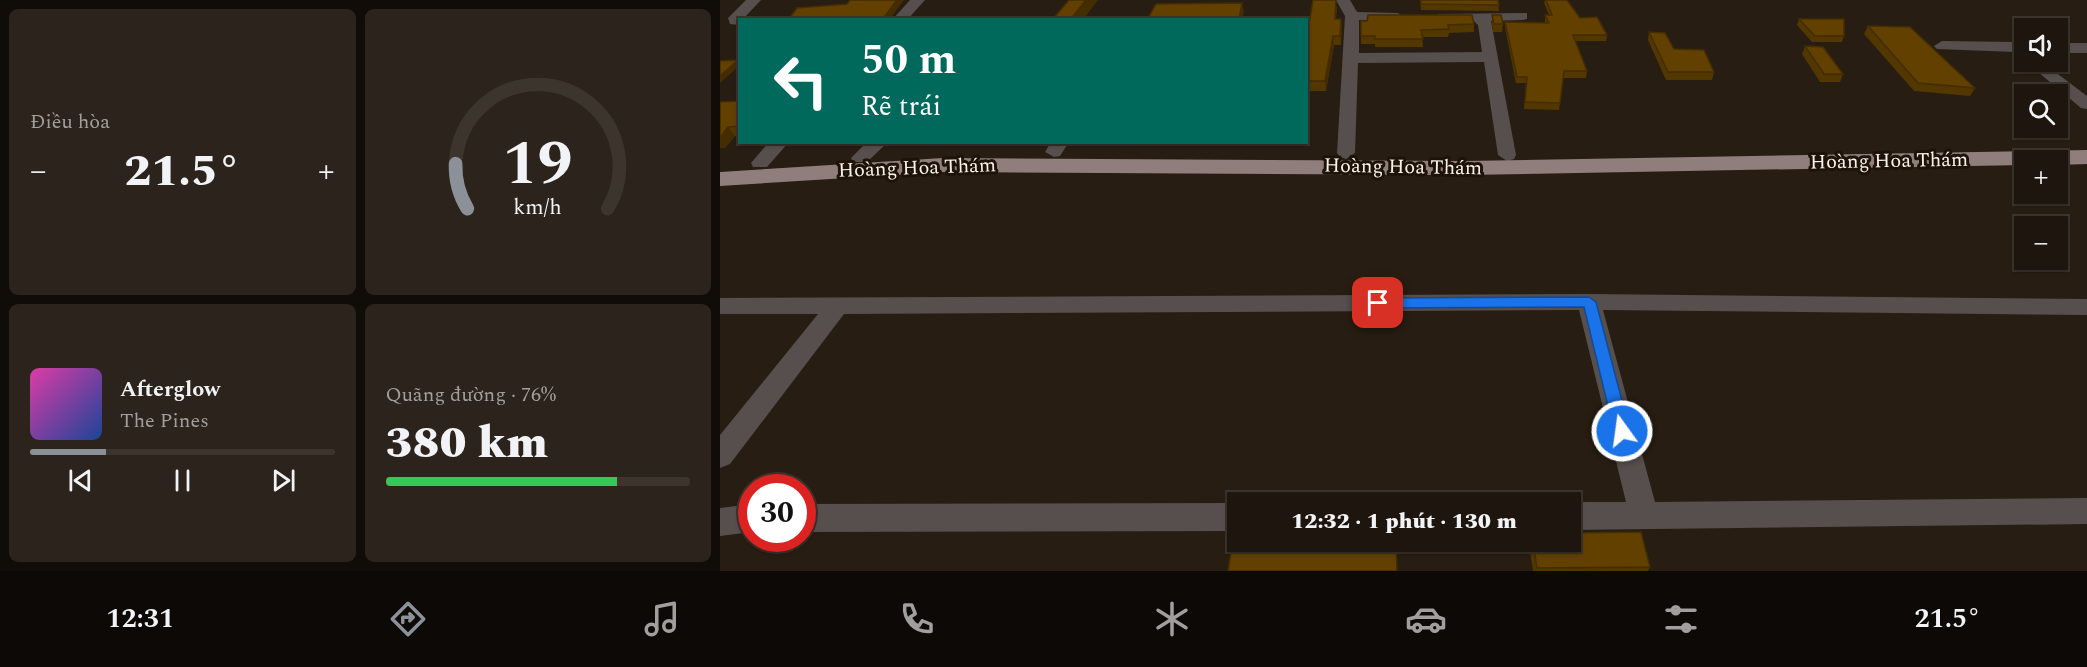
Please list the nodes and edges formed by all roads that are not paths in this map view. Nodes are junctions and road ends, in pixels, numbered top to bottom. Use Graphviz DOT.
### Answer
graph roads {
  1 [pos="754,0"];
  2 [pos="918,0"];
  3 [pos="1343,0"];
  4 [pos="1352,16"];
  5 [pos="1522,16"];
  6 [pos="1409,17"];
  7 [pos="1432,17"];
  8 [pos="1479,17"];
  9 [pos="901,18"];
  10 [pos="738,21"];
  11 [pos="1995,29"];
  12 [pos="2014,40"];
  13 [pos="2014,43"];
  14 [pos="1942,45"];
  15 [pos="2068,48"];
  16 [pos="2087,48"];
  17 [pos="1489,57"];
  18 [pos="1351,58"];
  19 [pos="2046,72"];
  20 [pos="2062,72"];
  21 [pos="2087,93"];
  22 [pos="2087,104"];
  23 [pos="877,144"];
  24 [pos="2087,146"];
  25 [pos="1057,147"];
  26 [pos="1346,153"];
  27 [pos="1507,155"];
  28 [pos="2087,157"];
  29 [pos="860,158"];
  30 [pos="1654,159"];
  31 [pos="771,161"];
  32 [pos="720,167"];
  33 [pos="720,179"];
  34 [pos="1589,302"];
  35 [pos="720,306"];
  36 [pos="837,306"];
  37 [pos="2087,307"];
  38 [pos="720,456"];
  39 [pos="2087,511"];
  40 [pos="1581,516"];
  41 [pos="1644,516"];
  42 [pos="1227,517"];
  43 [pos="816,518"];
  44 [pos="738,520"];
  45 [pos="720,522"];
  1 -- 10 [label="street"];
  2 -- 9 [label="street"];
  3 -- 4 [label="street"];
  4 -- 6 [label="street"];
  4 -- 18 [label="street"];
  5 -- 8 [label="street"];
  7 -- 8 [label="street"];
  8 -- 17 [label="street"];
  11 -- 12 [label="street"];
  13 -- 14 [label="street"];
  15 -- 16 [label="street"];
  17 -- 18 [label="street"];
  17 -- 27 [label="street"];
  18 -- 26 [label="street"];
  19 -- 22 [label="street"];
  20 -- 21 [label="street"];
  23 -- 29 [label="street"];
  24 -- 30 [label="main road, Hoàng Hoa Thám"];
  25 -- 26 [label="main road, Hoàng Hoa Thám"];
  25 -- 29 [label="main road, Hoàng Hoa Thám"];
  26 -- 27 [label="main road, Hoàng Hoa Thám"];
  27 -- 30 [label="main road, Hoàng Hoa Thám"];
  28 -- 30 [label="main road, Hoàng Hoa Thám"];
  29 -- 31 [label="main road, Hoàng Hoa Thám"];
  30 -- 31 [label="main road, Hoàng Hoa Thám"];
  31 -- 32 [label="main road, Hoàng Hoa Thám"];
  31 -- 33 [label="main road, Hoàng Hoa Thám"];
  34 -- 36 [label="street"];
  34 -- 37 [label="street"];
  34 -- 41 [label="street"];
  35 -- 36 [label="street"];
  36 -- 38 [label="street"];
  39 -- 41 [label="street"];
  40 -- 41 [label="street"];
  42 -- 43 [label="street"];
  44 -- 45 [label="street"];
}
